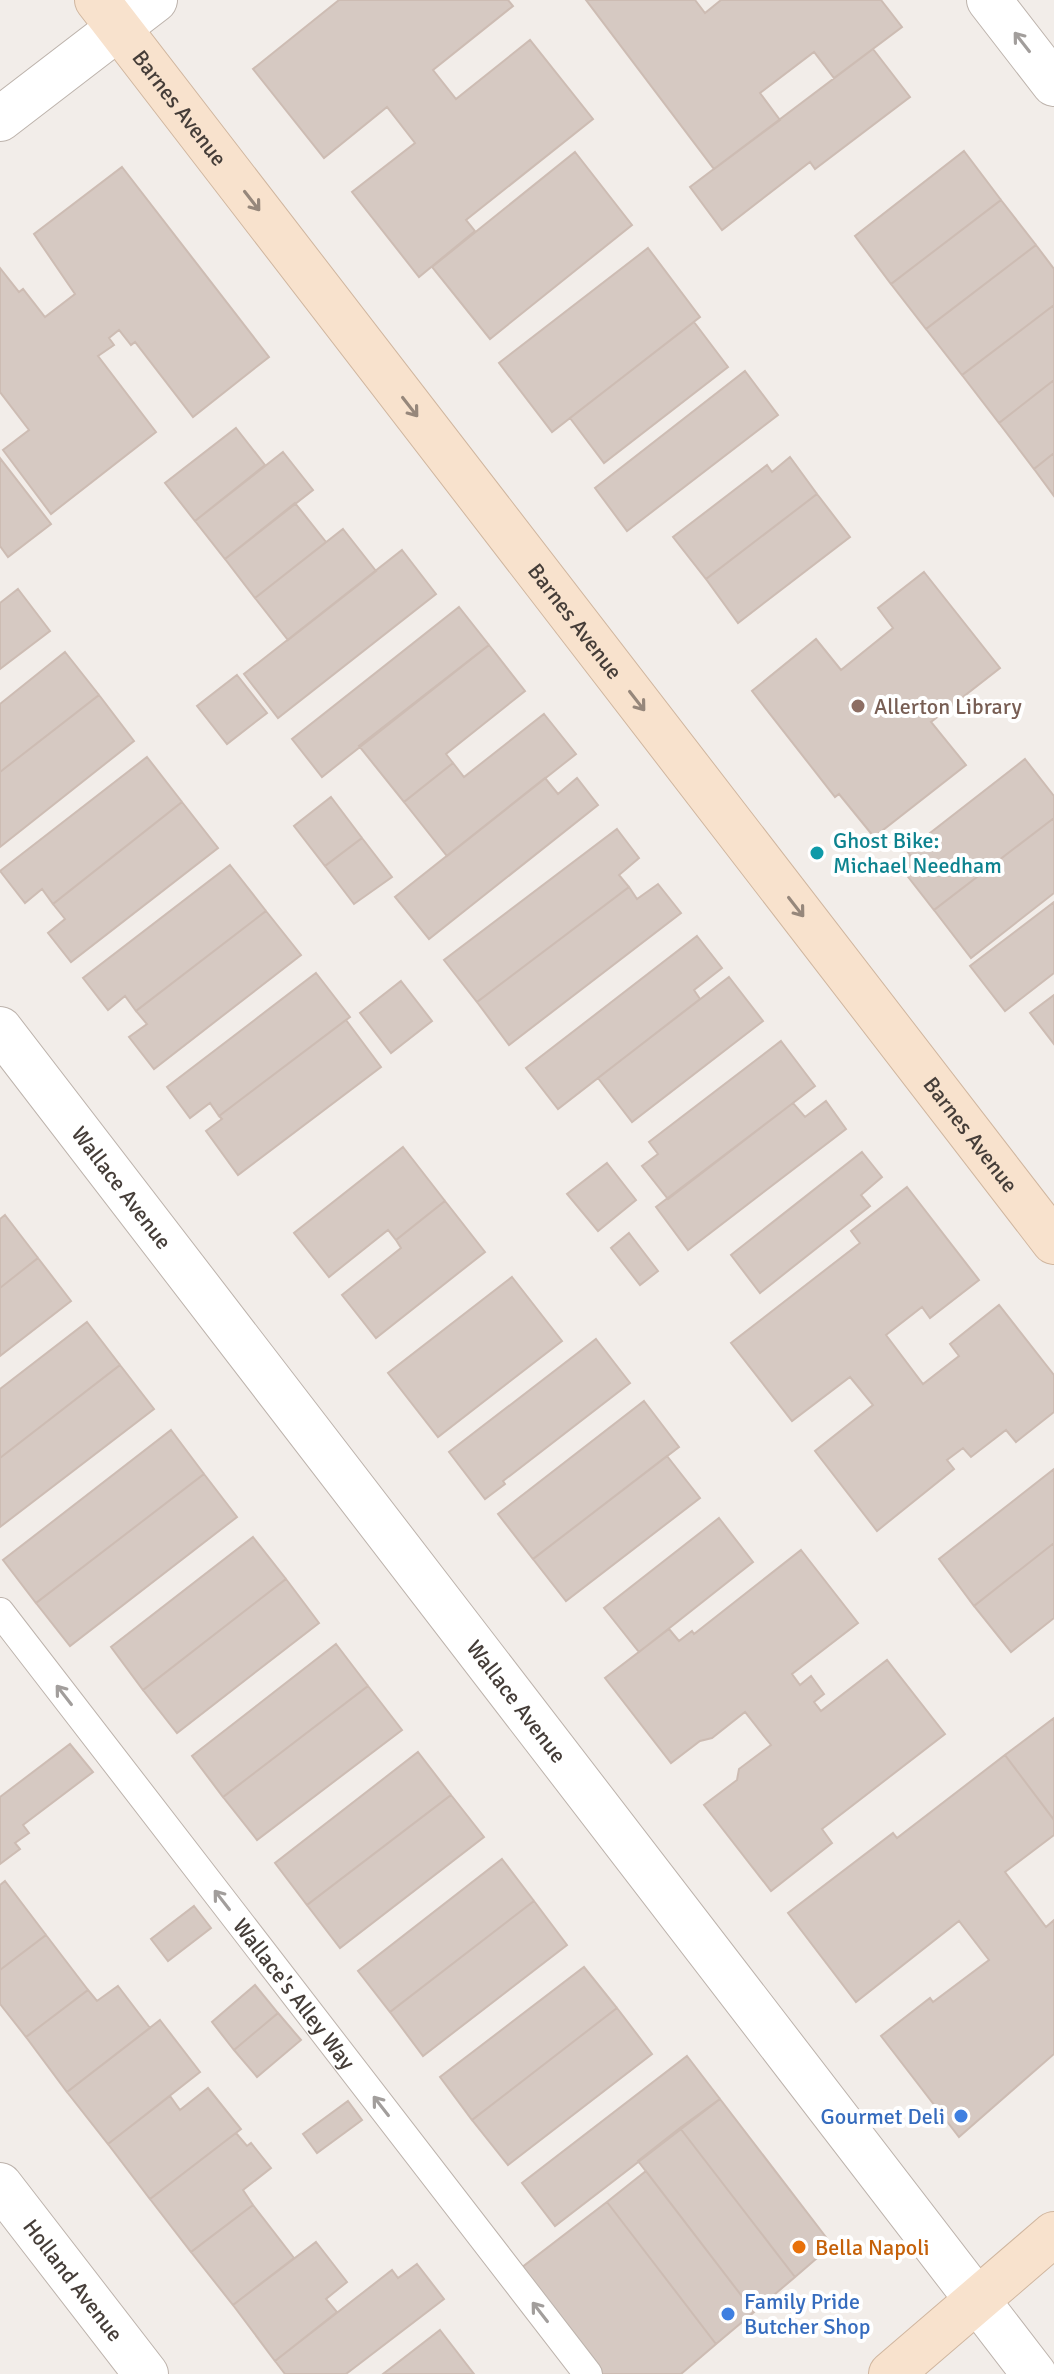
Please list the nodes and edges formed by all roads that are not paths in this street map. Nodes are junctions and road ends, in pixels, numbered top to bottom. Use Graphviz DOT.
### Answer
graph roads {
  1 [pos="155,0"];
  2 [pos="989,0"];
  3 [pos="108,14"];
  4 [pos="1054,84"];
  5 [pos="0,119"];
  6 [pos="0,1029"];
  7 [pos="1054,1242"];
  8 [pos="0,1612"];
  9 [pos="0,2185"];
  10 [pos="1054,2234"];
  11 [pos="977,2300"];
  12 [pos="146,2374"];
  13 [pos="588,2374"];
  14 [pos="891,2374"];
  15 [pos="1034,2374"];
  1 -- 3 [label="street"];
  4 -- 2 [label="street, one-way"];
  3 -- 5 [label="street"];
  3 -- 7 [label="street, Barnes Avenue, one-way"];
  6 -- 11 [label="street, Wallace Avenue"];
  13 -- 8 [label="lane, Wallace's Alley Way, one-way"];
  9 -- 12 [label="street, Holland Avenue"];
  10 -- 11 [label="street"];
  11 -- 14 [label="street"];
  11 -- 15 [label="street, Wallace Avenue"];
}
